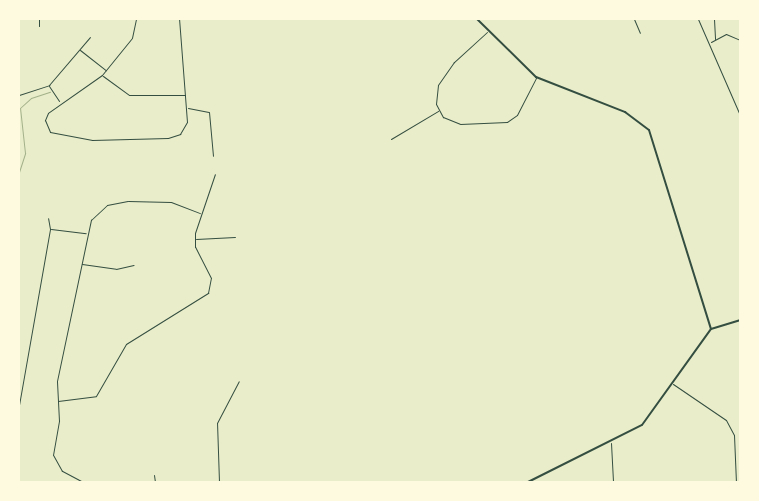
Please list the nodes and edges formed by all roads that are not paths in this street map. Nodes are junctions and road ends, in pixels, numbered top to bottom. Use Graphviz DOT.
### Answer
graph roads {
  1 [pos="39,19"];
  2 [pos="136,19"];
  3 [pos="180,19"];
  4 [pos="478,19"];
  5 [pos="634,19"];
  6 [pos="698,19"];
  7 [pos="714,19"];
  8 [pos="39,26"];
  9 [pos="487,32"];
  10 [pos="640,33"];
  11 [pos="90,37"];
  12 [pos="715,39"];
  13 [pos="740,40"];
  14 [pos="711,42"];
  15 [pos="80,50"];
  16 [pos="106,70"];
  17 [pos="102,76"];
  18 [pos="536,77"];
  19 [pos="49,85"];
  20 [pos="19,95"];
  21 [pos="186,95"];
  22 [pos="59,101"];
  23 [pos="187,108"];
  24 [pos="438,110"];
  25 [pos="740,115"];
  26 [pos="391,139"];
  27 [pos="213,156"];
  28 [pos="215,174"];
  29 [pos="200,213"];
  30 [pos="48,218"];
  31 [pos="50,229"];
  32 [pos="87,233"];
  33 [pos="235,237"];
  34 [pos="195,239"];
  35 [pos="81,264"];
  36 [pos="134,265"];
  37 [pos="740,320"];
  38 [pos="711,329"];
  39 [pos="239,381"];
  40 [pos="673,384"];
  41 [pos="58,401"];
  42 [pos="19,404"];
  43 [pos="610,443"];
  44 [pos="154,475"];
  45 [pos="83,482"];
  46 [pos="155,482"];
  47 [pos="219,482"];
  48 [pos="528,482"];
  49 [pos="613,482"];
  50 [pos="736,482"];
  1 -- 8 [label="street"];
  2 -- 16 [label="street"];
  3 -- 21 [label="street"];
  4 -- 9 [label="street"];
  5 -- 10 [label="street"];
  6 -- 14 [label="street"];
  7 -- 12 [label="street"];
  9 -- 18 [label="street"];
  9 -- 24 [label="street"];
  11 -- 15 [label="street"];
  12 -- 13 [label="street"];
  12 -- 14 [label="street"];
  14 -- 25 [label="street"];
  15 -- 16 [label="street"];
  15 -- 19 [label="street"];
  16 -- 17 [label="street"];
  17 -- 21 [label="street"];
  17 -- 22 [label="street"];
  18 -- 24 [label="street"];
  18 -- 38 [label="street"];
  19 -- 20 [label="street"];
  19 -- 22 [label="street"];
  21 -- 23 [label="street"];
  22 -- 23 [label="street"];
  23 -- 27 [label="street"];
  24 -- 26 [label="street"];
  28 -- 29 [label="street"];
  29 -- 32 [label="street"];
  29 -- 34 [label="street"];
  30 -- 31 [label="street"];
  31 -- 32 [label="street"];
  31 -- 42 [label="street"];
  32 -- 35 [label="street"];
  33 -- 34 [label="street"];
  34 -- 41 [label="street"];
  35 -- 36 [label="street"];
  35 -- 41 [label="street"];
  37 -- 38 [label="street"];
  38 -- 40 [label="street"];
  39 -- 47 [label="street"];
  40 -- 43 [label="street"];
  40 -- 50 [label="street"];
  41 -- 45 [label="street"];
  43 -- 48 [label="street"];
  43 -- 49 [label="street"];
  44 -- 46 [label="street"];
}
